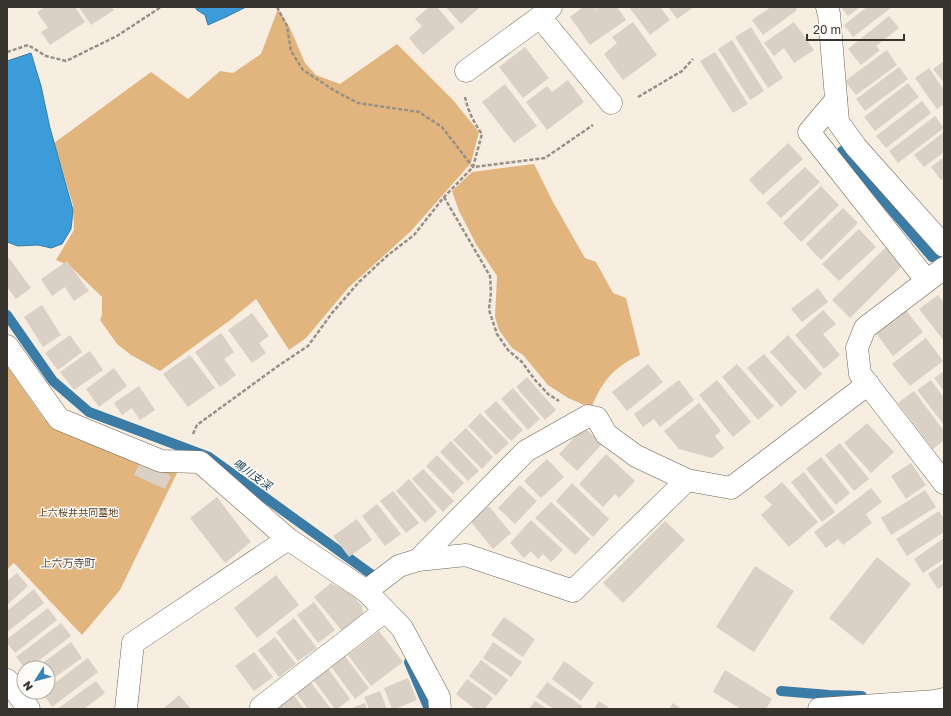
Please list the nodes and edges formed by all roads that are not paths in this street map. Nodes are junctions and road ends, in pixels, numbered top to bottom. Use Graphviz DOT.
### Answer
graph roads {
  1 [pos="827,7"];
  2 [pos="546,12"];
  3 [pos="466,70"];
  4 [pos="836,100"];
  5 [pos="611,104"];
  6 [pos="944,246"];
  7 [pos="936,275"];
  8 [pos="7,346"];
  9 [pos="868,384"];
  10 [pos="941,473"];
  11 [pos="687,480"];
  12 [pos="288,539"];
  13 [pos="418,560"];
  14 [pos="367,590"];
  15 [pos="385,611"];
  16 [pos="7,680"];
  17 [pos="944,699"];
  18 [pos="440,703"];
  19 [pos="261,707"];
  20 [pos="845,708"];
  21 [pos="29,709"];
  22 [pos="126,709"];
  23 [pos="819,709"];
  1 -- 4 [label="street"];
  2 -- 3 [label="street"];
  2 -- 5 [label="street"];
  4 -- 6 [label="street"];
  4 -- 7 [label="street"];
  7 -- 9 [label="street"];
  8 -- 12 [label="street"];
  9 -- 10 [label="street"];
  9 -- 11 [label="street"];
  11 -- 13 [label="street"];
  11 -- 13 [label="street"];
  12 -- 14 [label="street"];
  12 -- 22 [label="street"];
  13 -- 14 [label="street"];
  14 -- 15 [label="street"];
  15 -- 18 [label="street"];
  15 -- 19 [label="street"];
  16 -- 21 [label="street"];
  17 -- 20 [label="street"];
  20 -- 23 [label="street"];
}
